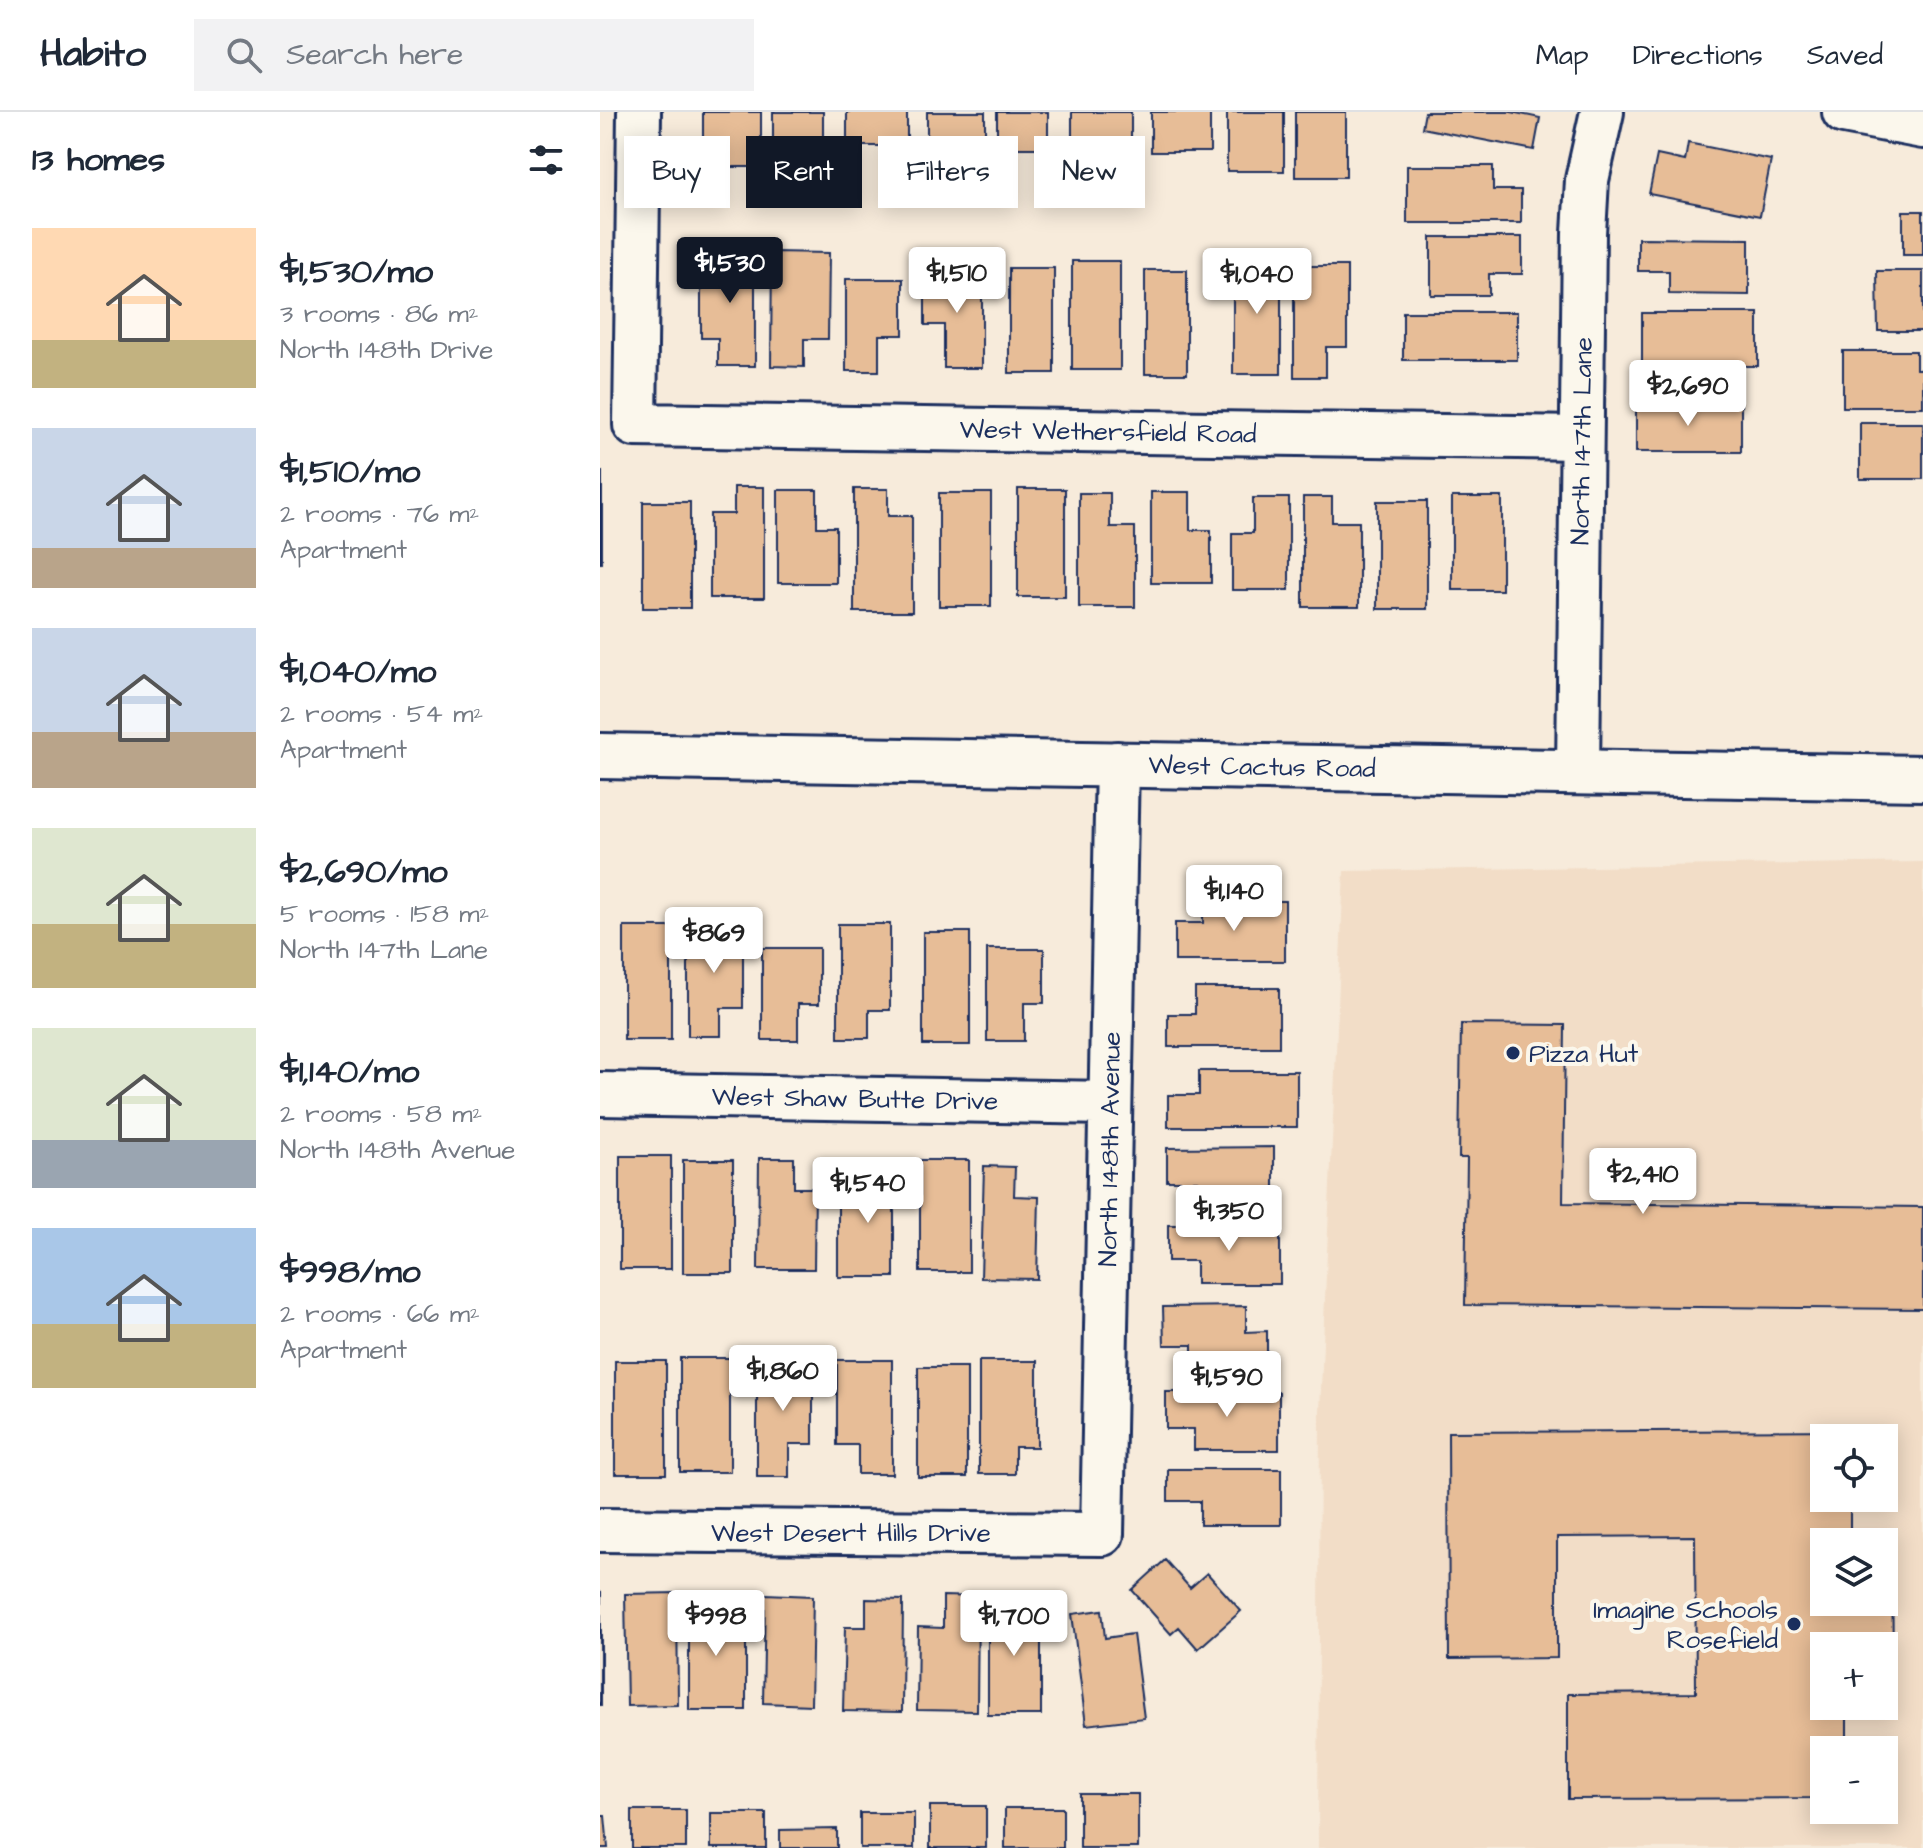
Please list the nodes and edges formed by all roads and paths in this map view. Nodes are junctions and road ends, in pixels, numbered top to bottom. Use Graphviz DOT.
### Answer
graph roads {
  1 [pos="639,112"];
  2 [pos="1602,112"];
  3 [pos="1844,112"];
  4 [pos="1923,127"];
  5 [pos="1581,438"];
  6 [pos="600,756"];
  7 [pos="1117,763"];
  8 [pos="1578,772"];
  9 [pos="1923,778"];
  10 [pos="600,1094"];
  11 [pos="1110,1103"];
  12 [pos="600,1530"];
  13 [pos="1102,1534"];
  1 -- 5 [label="street, West Wethersfield Road"];
  2 -- 5 [label="street, North 147th Lane"];
  3 -- 4 [label="street"];
  5 -- 8 [label="street, North 147th Lane"];
  6 -- 7 [label="main road, West Cactus Road"];
  7 -- 8 [label="main road, West Cactus Road"];
  7 -- 11 [label="street, North 148th Avenue"];
  8 -- 9 [label="main road, West Cactus Road"];
  10 -- 11 [label="street, West Shaw Butte Drive"];
  11 -- 13 [label="street, North 148th Avenue"];
  12 -- 13 [label="street, West Desert Hills Drive"];
}
